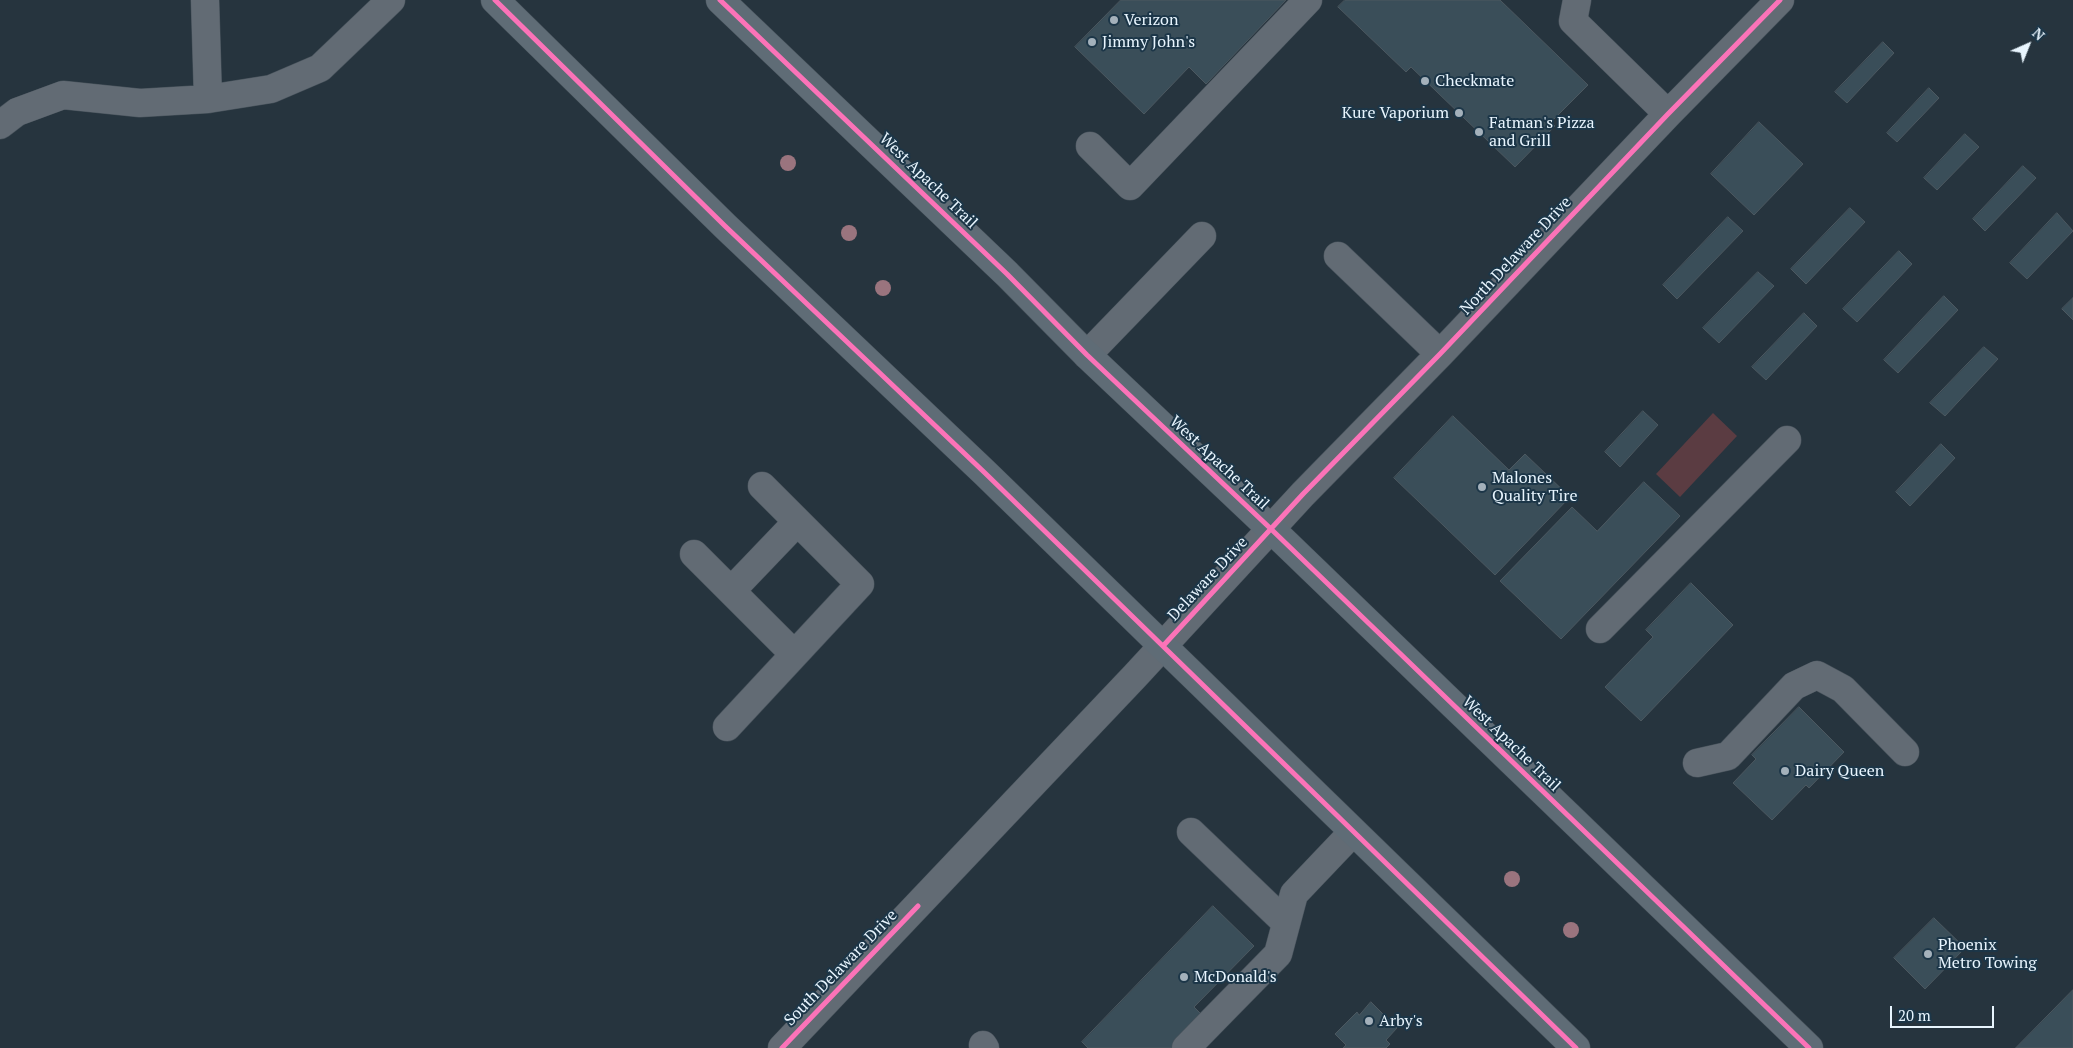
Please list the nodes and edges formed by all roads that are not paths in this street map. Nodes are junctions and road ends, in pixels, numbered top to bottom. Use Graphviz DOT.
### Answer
graph roads {
  1 [pos="204,0"];
  2 [pos="391,0"];
  3 [pos="495,0"];
  4 [pos="720,0"];
  5 [pos="1308,0"];
  6 [pos="1577,0"];
  7 [pos="1780,0"];
  8 [pos="208,99"];
  9 [pos="1668,114"];
  10 [pos="0,125"];
  11 [pos="1090,146"];
  12 [pos="1202,236"];
  13 [pos="1338,256"];
  14 [pos="1440,354"];
  15 [pos="1088,355"];
  16 [pos="1787,440"];
  17 [pos="762,486"];
  18 [pos="797,522"];
  19 [pos="1271,529"];
  20 [pos="694,554"];
  21 [pos="731,592"];
  22 [pos="1600,629"];
  23 [pos="1163,646"];
  24 [pos="794,654"];
  25 [pos="726,727"];
  26 [pos="1906,752"];
  27 [pos="1697,763"];
  28 [pos="1191,832"];
  29 [pos="1353,832"];
  30 [pos="1285,922"];
  31 [pos="782,1048"];
  32 [pos="1186,1048"];
  33 [pos="1576,1048"];
  34 [pos="1809,1048"];
  1 -- 8 [label="street"];
  2 -- 8 [label="street"];
  3 -- 23 [label="main road"];
  4 -- 15 [label="main road, West Apache Trail"];
  5 -- 11 [label="street"];
  6 -- 9 [label="street"];
  7 -- 9 [label="street, North Delaware Drive"];
  8 -- 10 [label="street"];
  9 -- 14 [label="street, North Delaware Drive"];
  12 -- 15 [label="street"];
  13 -- 14 [label="street"];
  14 -- 19 [label="street, North Delaware Drive"];
  15 -- 19 [label="main road, West Apache Trail"];
  16 -- 22 [label="street"];
  17 -- 18 [label="street"];
  18 -- 21 [label="street"];
  18 -- 24 [label="street"];
  19 -- 23 [label="street, Delaware Drive"];
  19 -- 34 [label="main road, West Apache Trail"];
  20 -- 21 [label="street"];
  21 -- 24 [label="street"];
  23 -- 29 [label="main road"];
  23 -- 31 [label="street, South Delaware Drive"];
  24 -- 25 [label="street"];
  26 -- 27 [label="street"];
  28 -- 30 [label="street"];
  29 -- 30 [label="street"];
  29 -- 33 [label="main road"];
  30 -- 32 [label="street"];
}
